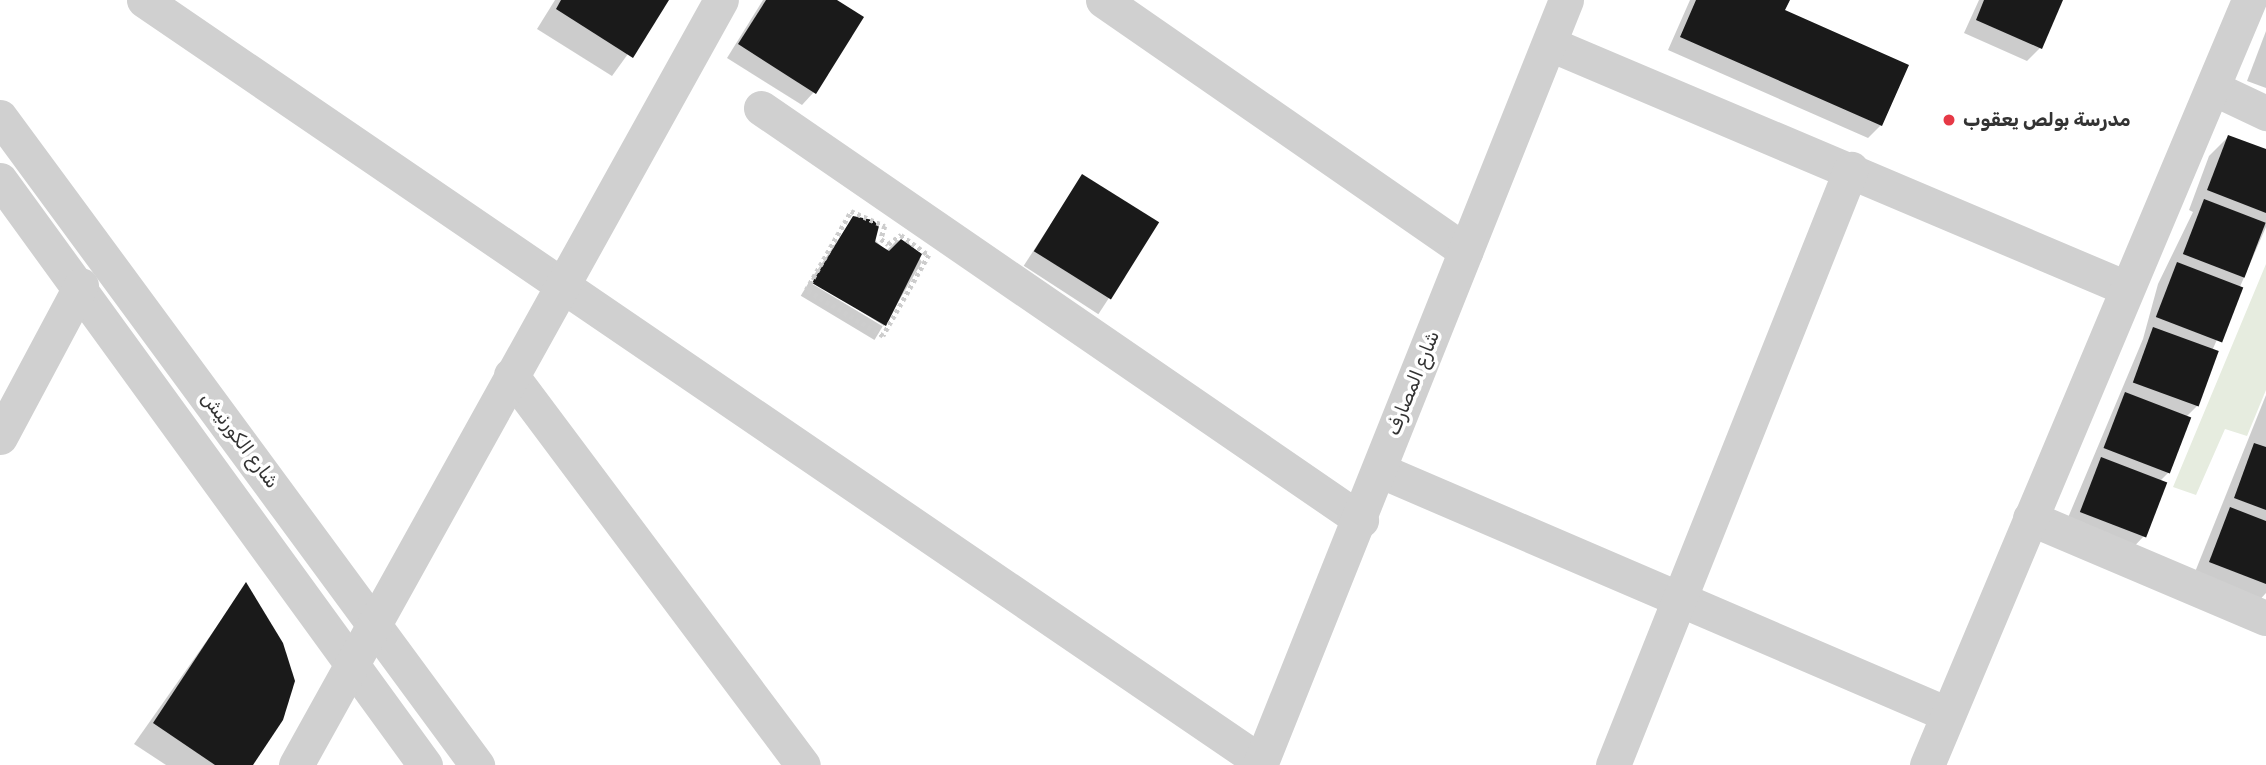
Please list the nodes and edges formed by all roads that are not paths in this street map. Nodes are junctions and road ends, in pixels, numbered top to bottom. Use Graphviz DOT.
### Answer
graph roads {
  1 [pos="144,0"];
  2 [pos="721,0"];
  3 [pos="1103,0"];
  4 [pos="1566,0"];
  5 [pos="2249,0"];
  6 [pos="1550,44"];
  7 [pos="2213,89"];
  8 [pos="761,108"];
  9 [pos="2266,113"];
  10 [pos="0,117"];
  11 [pos="1851,169"];
  12 [pos="0,180"];
  13 [pos="1466,251"];
  14 [pos="81,285"];
  15 [pos="560,285"];
  16 [pos="2126,288"];
  17 [pos="511,375"];
  18 [pos="0,437"];
  19 [pos="1379,470"];
  20 [pos="2030,518"];
  21 [pos="1360,520"];
  22 [pos="1678,600"];
  23 [pos="2266,618"];
  24 [pos="376,623"];
  25 [pos="351,665"];
  26 [pos="1947,714"];
  27 [pos="1260,763"];
  28 [pos="296,765"];
  29 [pos="425,765"];
  30 [pos="477,765"];
  31 [pos="803,765"];
  32 [pos="1613,765"];
  33 [pos="1927,765"];
  1 -- 15 [label="street"];
  2 -- 15 [label="street"];
  3 -- 13 [label="street"];
  4 -- 6 [label="street, شارع المصارف"];
  5 -- 7 [label="street"];
  6 -- 11 [label="street"];
  6 -- 13 [label="street, شارع المصارف"];
  7 -- 9 [label="street"];
  7 -- 16 [label="street"];
  8 -- 21 [label="street"];
  10 -- 24 [label="street, شارع الكورنيش"];
  11 -- 16 [label="street"];
  11 -- 22 [label="street"];
  12 -- 14 [label="street, شارع الكورنيش"];
  13 -- 19 [label="street, شارع المصارف"];
  14 -- 18 [label="street"];
  14 -- 25 [label="street, شارع الكورنيش"];
  15 -- 17 [label="street"];
  15 -- 27 [label="street"];
  16 -- 20 [label="street"];
  17 -- 24 [label="street"];
  17 -- 31 [label="street"];
  19 -- 21 [label="street, شارع المصارف"];
  19 -- 22 [label="street"];
  20 -- 23 [label="street"];
  20 -- 26 [label="street"];
  21 -- 27 [label="street, شارع المصارف"];
  22 -- 26 [label="street"];
  22 -- 32 [label="street"];
  24 -- 25 [label="street"];
  24 -- 30 [label="street, شارع الكورنيش"];
  25 -- 28 [label="street"];
  25 -- 29 [label="street, شارع الكورنيش"];
  26 -- 33 [label="street"];
}
